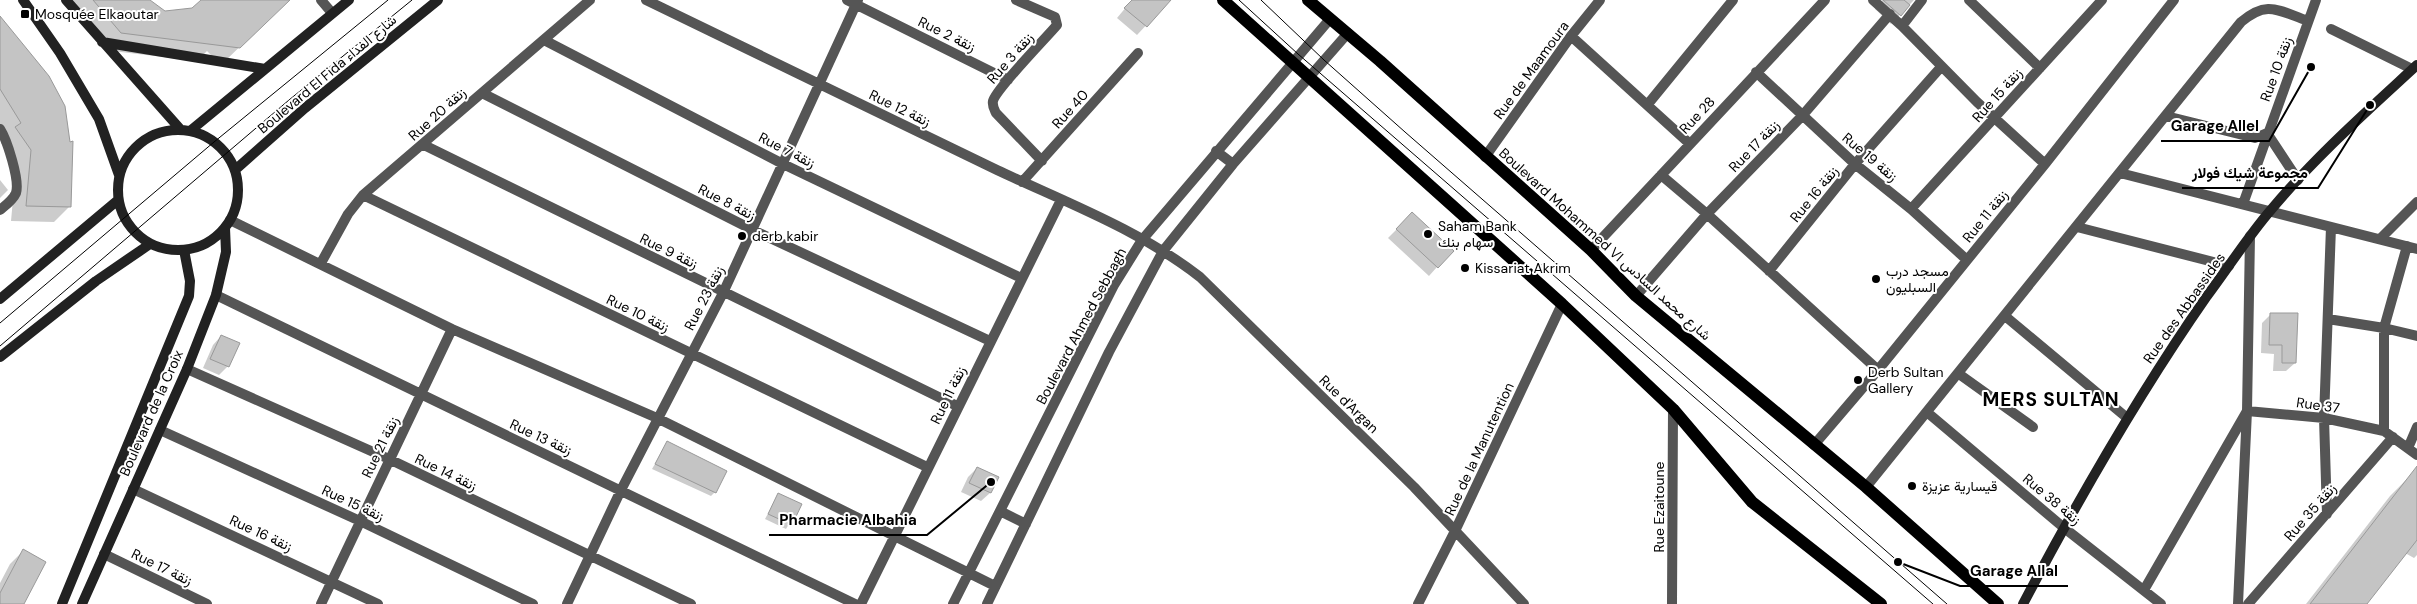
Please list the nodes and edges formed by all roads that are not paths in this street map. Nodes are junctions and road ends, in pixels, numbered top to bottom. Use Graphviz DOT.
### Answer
graph roads {
  1 [pos="23,0"];
  2 [pos="66,0"];
  3 [pos="321,0"];
  4 [pos="349,0"];
  5 [pos="438,0"];
  6 [pos="590,0"];
  7 [pos="646,0"];
  8 [pos="1016,0"];
  9 [pos="1223,0"];
  10 [pos="1308,0"];
  11 [pos="1600,0"];
  12 [pos="1733,0"];
  13 [pos="1825,0"];
  14 [pos="1873,0"];
  15 [pos="1922,0"];
  16 [pos="1969,0"];
  17 [pos="2102,0"];
  18 [pos="2174,0"];
  19 [pos="2316,0"];
  20 [pos="854,2"];
  21 [pos="332,13"];
  22 [pos="1890,14"];
  23 [pos="1330,18"];
  24 [pos="2308,21"];
  25 [pos="1902,26"];
  26 [pos="2331,29"];
  27 [pos="1348,33"];
  28 [pos="1571,36"];
  29 [pos="544,40"];
  30 [pos="102,42"];
  31 [pos="1138,53"];
  32 [pos="1291,62"];
  33 [pos="1941,67"];
  34 [pos="2415,67"];
  35 [pos="2040,68"];
  36 [pos="265,69"];
  37 [pos="1756,72"];
  38 [pos="1308,76"];
  39 [pos="1008,80"];
  40 [pos="820,86"];
  41 [pos="482,93"];
  42 [pos="1648,104"];
  43 [pos="1802,116"];
  44 [pos="2166,116"];
  45 [pos="1995,118"];
  46 [pos="185,131"];
  47 [pos="2268,133"];
  48 [pos="2,136"];
  49 [pos="424,144"];
  50 [pos="1690,144"];
  51 [pos="1216,150"];
  52 [pos="1485,157"];
  53 [pos="1042,161"];
  54 [pos="783,164"];
  55 [pos="1233,164"];
  56 [pos="1855,164"];
  57 [pos="2045,164"];
  58 [pos="235,170"];
  59 [pos="2120,173"];
  60 [pos="1661,175"];
  61 [pos="119,176"];
  62 [pos="2298,180"];
  63 [pos="1022,182"];
  64 [pos="363,195"];
  65 [pos="118,200"];
  66 [pos="1061,200"];
  67 [pos="2417,202"];
  68 [pos="2243,204"];
  69 [pos="1911,209"];
  70 [pos="0,210"];
  71 [pos="2270,211"];
  72 [pos="1707,214"];
  73 [pos="228,224"];
  74 [pos="2077,227"];
  75 [pos="2331,227"];
  76 [pos="753,230"];
  77 [pos="2250,236"];
  78 [pos="2380,239"];
  79 [pos="1142,240"];
  80 [pos="150,244"];
  81 [pos="2412,248"];
  82 [pos="184,250"];
  83 [pos="1591,250"];
  84 [pos="1163,251"];
  85 [pos="1967,260"];
  86 [pos="321,264"];
  87 [pos="2229,266"];
  88 [pos="1770,271"];
  89 [pos="1021,278"];
  90 [pos="723,293"];
  91 [pos="216,295"];
  92 [pos="1636,296"];
  93 [pos="0,298"];
  94 [pos="1562,304"];
  95 [pos="2005,316"];
  96 [pos="2328,319"];
  97 [pos="2384,328"];
  98 [pos="452,329"];
  99 [pos="2417,336"];
  100 [pos="990,341"];
  101 [pos="691,354"];
  102 [pos="0,357"];
  103 [pos="187,369"];
  104 [pos="1878,370"];
  105 [pos="1959,374"];
  106 [pos="420,395"];
  107 [pos="958,406"];
  108 [pos="1673,409"];
  109 [pos="2247,411"];
  110 [pos="1928,413"];
  111 [pos="2126,417"];
  112 [pos="657,418"];
  113 [pos="2324,418"];
  114 [pos="2033,427"];
  115 [pos="2417,427"];
  116 [pos="160,430"];
  117 [pos="2384,431"];
  118 [pos="2393,437"];
  119 [pos="1814,445"];
  120 [pos="2408,448"];
  121 [pos="2417,455"];
  122 [pos="390,459"];
  123 [pos="927,467"];
  124 [pos="1866,487"];
  125 [pos="133,489"];
  126 [pos="621,490"];
  127 [pos="1000,511"];
  128 [pos="2327,514"];
  129 [pos="360,520"];
  130 [pos="1026,524"];
  131 [pos="2064,526"];
  132 [pos="1455,532"];
  133 [pos="894,536"];
  134 [pos="104,554"];
  135 [pos="590,556"];
  136 [pos="968,572"];
  137 [pos="332,581"];
  138 [pos="995,586"];
  139 [pos="2144,590"];
  140 [pos="62,604"];
  141 [pos="82,604"];
  142 [pos="207,604"];
  143 [pos="321,604"];
  144 [pos="378,604"];
  145 [pos="533,604"];
  146 [pos="567,604"];
  147 [pos="691,604"];
  148 [pos="855,604"];
  149 [pos="861,604"];
  150 [pos="954,604"];
  151 [pos="987,604"];
  152 [pos="1418,604"];
  153 [pos="1524,604"];
  154 [pos="1672,604"];
  155 [pos="1881,604"];
  156 [pos="1998,604"];
  157 [pos="2023,604"];
  158 [pos="2161,604"];
  159 [pos="2238,604"];
  160 [pos="2248,604"];
  1 -- 61 [label="street"];
  2 -- 30 [label="street"];
  3 -- 21 [label="street"];
  4 -- 21 [label="street"];
  5 -- 58 [label="street, Boulevard El Fida شارع الفداء"];
  6 -- 29 [label="street, Rue 20 زنقة"];
  7 -- 40 [label="street, Rue 12 زنقة"];
  8 -- 39 [label="street, Rue 3 زنقة"];
  9 -- 32 [label="main road"];
  10 -- 23 [label="main road, Boulevard Mohammed VI شارع محمد السادس"];
  11 -- 28 [label="street, Rue de Maamoura"];
  12 -- 42 [label="street"];
  13 -- 37 [label="street, Rue 28"];
  14 -- 22 [label="street"];
  15 -- 25 [label="street"];
  16 -- 35 [label="street"];
  17 -- 35 [label="street, Rue 15 زنقة"];
  18 -- 57 [label="street, Rue 11 زنقة"];
  19 -- 24 [label="street, Rue 10 زنقة"];
  20 -- 39 [label="street, Rue 2 زنقة"];
  20 -- 40 [label="street, Rue 23 زنقة"];
  21 -- 36 [label="street"];
  22 -- 25 [label="street"];
  22 -- 43 [label="street, Rue 17 زنقة"];
  23 -- 27 [label="main road, Boulevard Mohammed VI شارع محمد السادس"];
  23 -- 32 [label="street, Boulevard Ahmed Sebbagh"];
  24 -- 44 [label="street"];
  24 -- 47 [label="street, Rue 10 زنقة"];
  25 -- 33 [label="street"];
  26 -- 34 [label="street"];
  27 -- 38 [label="street"];
  27 -- 52 [label="main road, Boulevard Mohammed VI شارع محمد السادس"];
  28 -- 42 [label="street"];
  28 -- 52 [label="street, Rue de Maamoura"];
  29 -- 41 [label="street, Rue 20 زنقة"];
  29 -- 54 [label="street, Rue 7 زنقة"];
  30 -- 36 [label="street"];
  30 -- 46 [label="street"];
  31 -- 53 [label="street, Rue 40"];
  32 -- 38 [label="main road"];
  32 -- 51 [label="street, Boulevard Ahmed Sebbagh"];
  33 -- 45 [label="street"];
  33 -- 56 [label="street, Rue 16 زنقة"];
  34 -- 62 [label="street, Rue des Abbassides"];
  35 -- 45 [label="street, Rue 15 زنقة"];
  36 -- 46 [label="street"];
  37 -- 43 [label="street, Rue 19 زنقة"];
  37 -- 50 [label="street, Rue 28"];
  38 -- 55 [label="street"];
  38 -- 94 [label="main road"];
  39 -- 53 [label="street, Rue 3 زنقة"];
  40 -- 54 [label="street, Rue 23 زنقة"];
  40 -- 63 [label="street, Rue 12 زنقة"];
  41 -- 49 [label="street, Rue 20 زنقة"];
  41 -- 76 [label="street, Rue 8 زنقة"];
  42 -- 50 [label="street"];
  43 -- 56 [label="street, Rue 19 زنقة"];
  43 -- 72 [label="street, Rue 17 زنقة"];
  44 -- 47 [label="street"];
  44 -- 59 [label="street"];
  45 -- 57 [label="street"];
  45 -- 69 [label="street, Rue 15 زنقة"];
  46 -- 58 [label="street"];
  46 -- 61 [label="street"];
  47 -- 62 [label="street"];
  47 -- 68 [label="street, Rue 10 زنقة"];
  48 -- 70 [label="street"];
  49 -- 64 [label="street, Rue 20 زنقة"];
  49 -- 90 [label="street, Rue 9 زنقة"];
  50 -- 60 [label="street, Rue 28"];
  51 -- 55 [label="street"];
  51 -- 79 [label="street, Boulevard Ahmed Sebbagh"];
  52 -- 83 [label="main road, Boulevard Mohammed VI شارع محمد السادس"];
  53 -- 63 [label="street, Rue 40"];
  54 -- 76 [label="street, Rue 23 زنقة"];
  54 -- 89 [label="street, Rue 7 زنقة"];
  55 -- 84 [label="street"];
  56 -- 69 [label="street, Rue 19 زنقة"];
  56 -- 88 [label="street, Rue 16 زنقة"];
  57 -- 85 [label="street, Rue 11 زنقة"];
  58 -- 73 [label="street"];
  59 -- 68 [label="street"];
  59 -- 74 [label="street"];
  60 -- 72 [label="street"];
  60 -- 83 [label="street, Rue 28"];
  61 -- 65 [label="street"];
  62 -- 71 [label="street, Rue des Abbassides"];
  63 -- 66 [label="street, Rue 12 زنقة"];
  64 -- 86 [label="street, Rue 20 زنقة"];
  64 -- 101 [label="street, Rue 10 زنقة"];
  65 -- 80 [label="street"];
  65 -- 93 [label="street"];
  66 -- 79 [label="street, Rue 12 زنقة"];
  66 -- 89 [label="street, Rue 11 زنقة"];
  67 -- 78 [label="street"];
  68 -- 71 [label="street"];
  69 -- 85 [label="street, Rue 19 زنقة"];
  71 -- 75 [label="street"];
  71 -- 77 [label="street, Rue des Abbassides"];
  72 -- 88 [label="street"];
  72 -- 92 [label="street, Rue 17 زنقة"];
  73 -- 82 [label="street"];
  73 -- 86 [label="street"];
  73 -- 91 [label="street, Boulevard de la Croix"];
  74 -- 87 [label="street"];
  74 -- 95 [label="street"];
  75 -- 78 [label="street"];
  75 -- 96 [label="street"];
  76 -- 90 [label="street, Rue 23 زنقة"];
  76 -- 100 [label="street, Rue 8 زنقة"];
  77 -- 87 [label="street, Rue des Abbassides"];
  77 -- 109 [label="street"];
  78 -- 81 [label="street"];
  79 -- 84 [label="street, Rue d'Argan"];
  79 -- 127 [label="street, Boulevard Ahmed Sebbagh"];
  80 -- 82 [label="street"];
  80 -- 102 [label="street"];
  81 -- 97 [label="street"];
  82 -- 140 [label="street, Boulevard de la Croix"];
  83 -- 92 [label="main road, Boulevard Mohammed VI شارع محمد السادس"];
  84 -- 130 [label="street"];
  84 -- 132 [label="street, Rue d'Argan"];
  85 -- 104 [label="street, Rue 11 زنقة"];
  86 -- 98 [label="street"];
  87 -- 111 [label="street, Rue des Abbassides"];
  88 -- 104 [label="street"];
  89 -- 100 [label="street, Rue 11 زنقة"];
  90 -- 101 [label="street, Rue 23 زنقة"];
  90 -- 107 [label="street, Rue 9 زنقة"];
  91 -- 103 [label="street, Boulevard de la Croix"];
  91 -- 106 [label="street, Rue 13 زنقة"];
  92 -- 119 [label="main road, Boulevard Mohammed VI شارع محمد السادس"];
  94 -- 108 [label="main road"];
  94 -- 132 [label="street, Rue de la Manutention"];
  95 -- 105 [label="street"];
  95 -- 111 [label="street"];
  96 -- 97 [label="street"];
  96 -- 113 [label="street"];
  97 -- 99 [label="street"];
  97 -- 117 [label="street"];
  98 -- 106 [label="street, Rue 21 زنقة"];
  98 -- 112 [label="street"];
  100 -- 107 [label="street, Rue 11 زنقة"];
  101 -- 112 [label="street, Rue 23 زنقة"];
  101 -- 123 [label="street, Rue 10 زنقة"];
  103 -- 116 [label="street, Boulevard de la Croix"];
  103 -- 122 [label="street, Rue 14 زنقة"];
  104 -- 119 [label="street, Rue 11 زنقة"];
  105 -- 110 [label="street"];
  105 -- 114 [label="street"];
  106 -- 122 [label="street, Rue 21 زنقة"];
  106 -- 126 [label="street, Rue 13 زنقة"];
  107 -- 123 [label="street, Rue 11 زنقة"];
  108 -- 154 [label="street, Rue Ezaitoune"];
  108 -- 155 [label="main road"];
  109 -- 113 [label="street, Rue 37"];
  109 -- 139 [label="street"];
  109 -- 159 [label="street"];
  110 -- 124 [label="street"];
  110 -- 131 [label="street, Rue 38 زنقة"];
  111 -- 131 [label="street, Rue des Abbassides"];
  112 -- 126 [label="street, Rue 23 زنقة"];
  112 -- 133 [label="street"];
  113 -- 117 [label="street, Rue 37"];
  113 -- 128 [label="street"];
  115 -- 120 [label="street"];
  116 -- 125 [label="street, Boulevard de la Croix"];
  116 -- 129 [label="street, Rue 15 زنقة"];
  117 -- 118 [label="street"];
  118 -- 120 [label="street"];
  118 -- 128 [label="street, Rue 35 زنقة"];
  119 -- 124 [label="main road, Boulevard Mohammed VI شارع محمد السادس"];
  120 -- 121 [label="street"];
  122 -- 129 [label="street, Rue 21 زنقة"];
  122 -- 135 [label="street, Rue 14 زنقة"];
  123 -- 133 [label="street, Rue 11 زنقة"];
  124 -- 156 [label="main road, Boulevard Mohammed VI شارع محمد السادس"];
  125 -- 134 [label="street, Boulevard de la Croix"];
  125 -- 137 [label="street, Rue 16 زنقة"];
  126 -- 135 [label="street, Rue 23 زنقة"];
  126 -- 148 [label="street, Rue 13 زنقة"];
  127 -- 130 [label="street"];
  127 -- 136 [label="street, Boulevard Ahmed Sebbagh"];
  128 -- 160 [label="street, Rue 35 زنقة"];
  129 -- 137 [label="street, Rue 21 زنقة"];
  129 -- 145 [label="street, Rue 15 زنقة"];
  130 -- 138 [label="street"];
  131 -- 139 [label="street, Rue 38 زنقة"];
  131 -- 157 [label="street, Rue des Abbassides"];
  132 -- 152 [label="street, Rue de la Manutention"];
  132 -- 153 [label="street, Rue d'Argan"];
  133 -- 136 [label="street"];
  133 -- 149 [label="street, Rue 11 زنقة"];
  134 -- 141 [label="street, Boulevard de la Croix"];
  134 -- 142 [label="street, Rue 17 زنقة"];
  135 -- 146 [label="street, Rue 23 زنقة"];
  135 -- 147 [label="street, Rue 14 زنقة"];
  136 -- 138 [label="street"];
  136 -- 150 [label="street, Boulevard Ahmed Sebbagh"];
  137 -- 143 [label="street, Rue 21 زنقة"];
  137 -- 144 [label="street, Rue 16 زنقة"];
  138 -- 151 [label="street"];
  139 -- 158 [label="street, Rue 38 زنقة"];
}
